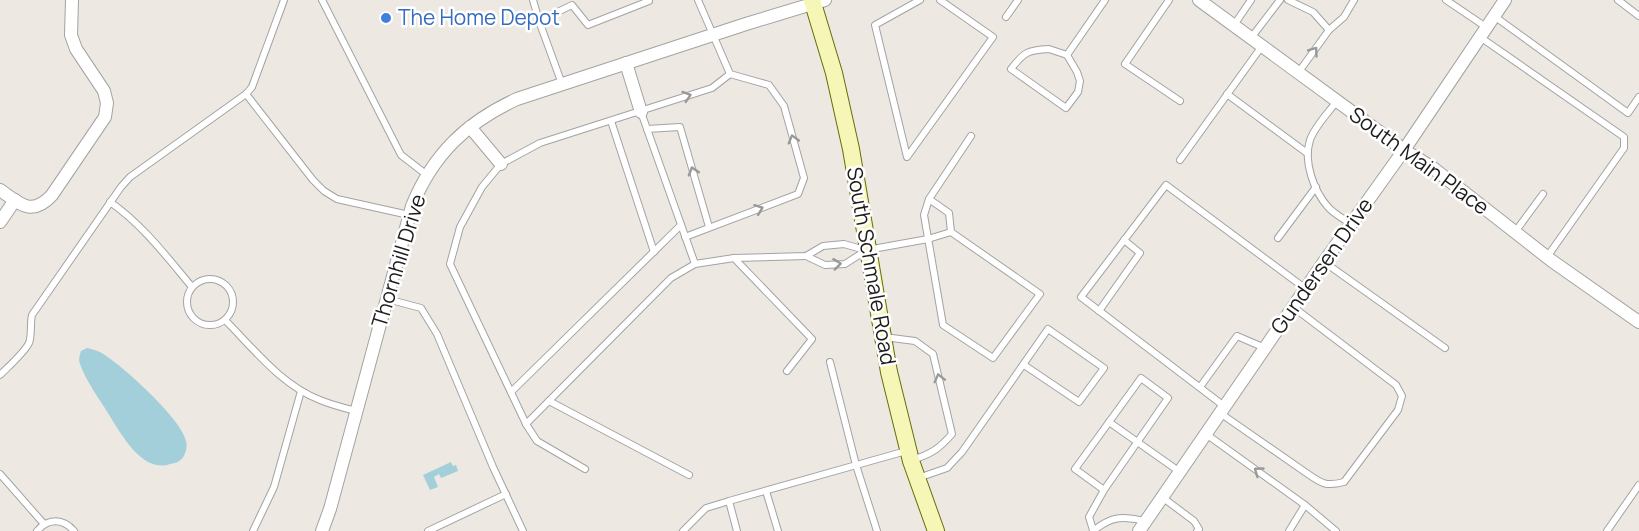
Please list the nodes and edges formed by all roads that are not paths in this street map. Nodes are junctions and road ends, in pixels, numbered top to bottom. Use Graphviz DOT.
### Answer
graph roads {
  1 [pos="72,0"];
  2 [pos="284,0"];
  3 [pos="322,0"];
  4 [pos="533,0"];
  5 [pos="648,0"];
  6 [pos="698,0"];
  7 [pos="920,0"];
  8 [pos="940,0"];
  9 [pos="1018,0"];
  10 [pos="1106,0"];
  11 [pos="1169,0"];
  12 [pos="1199,0"];
  13 [pos="1251,0"];
  14 [pos="1280,0"];
  15 [pos="1288,0"];
  16 [pos="1354,0"];
  17 [pos="1446,0"];
  18 [pos="1505,0"];
  19 [pos="1618,0"];
  20 [pos="817,1"];
  21 [pos="912,2"];
  22 [pos="1494,16"];
  23 [pos="1639,16"];
  24 [pos="1006,17"];
  25 [pos="539,21"];
  26 [pos="1234,26"];
  27 [pos="1329,30"];
  28 [pos="1483,32"];
  29 [pos="712,35"];
  30 [pos="1251,38"];
  31 [pos="1262,46"];
  32 [pos="1067,55"];
  33 [pos="626,63"];
  34 [pos="1298,73"];
  35 [pos="730,74"];
  36 [pos="562,84"];
  37 [pos="246,94"];
  38 [pos="1227,94"];
  39 [pos="1639,98"];
  40 [pos="1180,101"];
  41 [pos="1337,101"];
  42 [pos="640,112"];
  43 [pos="611,121"];
  44 [pos="470,127"];
  45 [pos="646,129"];
  46 [pos="971,136"];
  47 [pos="1404,150"];
  48 [pos="1308,153"];
  49 [pos="1180,160"];
  50 [pos="501,164"];
  51 [pos="427,175"];
  52 [pos="1316,187"];
  53 [pos="0,190"];
  54 [pos="1543,194"];
  55 [pos="929,199"];
  56 [pos="15,200"];
  57 [pos="110,202"];
  58 [pos="409,215"];
  59 [pos="0,222"];
  60 [pos="1351,224"];
  61 [pos="681,225"];
  62 [pos="710,227"];
  63 [pos="951,231"];
  64 [pos="1515,232"];
  65 [pos="685,237"];
  66 [pos="1278,238"];
  67 [pos="928,239"];
  68 [pos="1124,240"];
  69 [pos="867,250"];
  70 [pos="654,252"];
  71 [pos="806,256"];
  72 [pos="1547,257"];
  73 [pos="734,258"];
  74 [pos="1324,262"];
  75 [pos="695,264"];
  76 [pos="192,287"];
  77 [pos="1306,289"];
  78 [pos="387,299"];
  79 [pos="1293,307"];
  80 [pos="1099,311"];
  81 [pos="225,320"];
  82 [pos="1639,322"];
  83 [pos="882,337"];
  84 [pos="1265,348"];
  85 [pos="1445,348"];
  86 [pos="830,362"];
  87 [pos="1024,365"];
  88 [pos="787,371"];
  89 [pos="0,375"];
  90 [pos="1200,387"];
  91 [pos="301,391"];
  92 [pos="511,392"];
  93 [pos="549,401"];
  94 [pos="1222,410"];
  95 [pos="357,411"];
  96 [pos="1109,422"];
  97 [pos="526,424"];
  98 [pos="1205,434"];
  99 [pos="1138,442"];
  100 [pos="910,455"];
  101 [pos="856,465"];
  102 [pos="585,469"];
  103 [pos="1180,472"];
  104 [pos="0,474"];
  105 [pos="689,475"];
  106 [pos="918,478"];
  107 [pos="1639,485"];
  108 [pos="1104,490"];
  109 [pos="766,491"];
  110 [pos="506,494"];
  111 [pos="1162,497"];
  112 [pos="729,501"];
  113 [pos="1305,506"];
  114 [pos="44,524"];
  115 [pos="1142,526"];
  116 [pos="37,531"];
  117 [pos="74,531"];
  118 [pos="254,531"];
  119 [pos="322,531"];
  120 [pos="428,531"];
  121 [pos="524,531"];
  122 [pos="683,531"];
  123 [pos="736,531"];
  124 [pos="778,531"];
  125 [pos="877,531"];
  126 [pos="936,531"];
  127 [pos="1093,531"];
  128 [pos="1197,531"];
  129 [pos="1289,531"];
  130 [pos="1336,531"];
  131 [pos="1607,531"];
  1 -- 56 [label="street"];
  2 -- 37 [label="lane"];
  3 -- 51 [label="lane"];
  4 -- 25 [label="lane"];
  5 -- 25 [label="lane"];
  6 -- 29 [label="lane"];
  7 -- 21 [label="lane"];
  8 -- 21 [label="lane"];
  9 -- 24 [label="lane"];
  10 -- 32 [label="lane"];
  11 -- 40 [label="lane"];
  12 -- 26 [label="street, South Main Place"];
  13 -- 26 [label="lane"];
  14 -- 30 [label="lane"];
  15 -- 27 [label="lane"];
  16 -- 27 [label="lane"];
  17 -- 28 [label="lane"];
  18 -- 22 [label="street, Gundersen Drive"];
  19 -- 23 [label="lane"];
  20 -- 29 [label="street, Thornhill Drive"];
  20 -- 69 [label="main road, South Schmale Road"];
  22 -- 28 [label="street, Gundersen Drive"];
  22 -- 39 [label="lane"];
  25 -- 36 [label="lane"];
  26 -- 30 [label="street, South Main Place"];
  34 -- 27 [label="lane, one-way"];
  28 -- 47 [label="street, Gundersen Drive"];
  28 -- 72 [label="lane"];
  29 -- 33 [label="street, Thornhill Drive"];
  29 -- 35 [label="lane"];
  30 -- 31 [label="street, South Main Place"];
  31 -- 34 [label="street, South Main Place"];
  31 -- 38 [label="lane"];
  32 -- 32 [label="lane"];
  33 -- 36 [label="street, Thornhill Drive"];
  33 -- 42 [label="street"];
  34 -- 41 [label="street, South Main Place"];
  42 -- 35 [label="lane, one-way"];
  62 -- 35 [label="lane, one-way"];
  36 -- 44 [label="street, Thornhill Drive"];
  37 -- 57 [label="lane"];
  37 -- 58 [label="lane"];
  38 -- 48 [label="lane"];
  38 -- 49 [label="lane"];
  41 -- 47 [label="street, South Main Place"];
  41 -- 48 [label="lane"];
  42 -- 43 [label="lane"];
  42 -- 45 [label="lane"];
  43 -- 50 [label="lane"];
  43 -- 70 [label="lane"];
  44 -- 50 [label="street"];
  44 -- 51 [label="street, Thornhill Drive"];
  45 -- 61 [label="lane"];
  62 -- 45 [label="lane, one-way"];
  46 -- 55 [label="lane"];
  47 -- 60 [label="street, Gundersen Drive"];
  47 -- 64 [label="street, South Main Place"];
  48 -- 52 [label="lane"];
  50 -- 92 [label="lane"];
  51 -- 58 [label="street, Thornhill Drive"];
  52 -- 60 [label="lane"];
  52 -- 66 [label="lane"];
  53 -- 56 [label="street"];
  54 -- 64 [label="lane"];
  55 -- 63 [label="lane"];
  55 -- 67 [label="lane"];
  56 -- 59 [label="street"];
  57 -- 76 [label="lane"];
  57 -- 89 [label="lane"];
  58 -- 78 [label="street, Thornhill Drive"];
  60 -- 74 [label="street, Gundersen Drive"];
  61 -- 65 [label="lane"];
  61 -- 70 [label="lane"];
  62 -- 65 [label="lane"];
  63 -- 67 [label="lane"];
  63 -- 67 [label="lane"];
  64 -- 72 [label="street, South Main Place"];
  65 -- 75 [label="lane"];
  67 -- 69 [label="lane"];
  68 -- 77 [label="lane"];
  68 -- 80 [label="lane"];
  68 -- 80 [label="lane"];
  69 -- 71 [label="lane"];
  71 -- 69 [label="lane, one-way"];
  69 -- 83 [label="main road, South Schmale Road"];
  70 -- 92 [label="lane"];
  71 -- 73 [label="lane"];
  72 -- 82 [label="street, South Main Place"];
  73 -- 75 [label="lane"];
  73 -- 88 [label="lane"];
  74 -- 77 [label="street, Gundersen Drive"];
  74 -- 85 [label="lane"];
  75 -- 93 [label="lane"];
  76 -- 81 [label="lane"];
  76 -- 81 [label="lane"];
  77 -- 79 [label="street, Gundersen Drive"];
  78 -- 95 [label="street, Thornhill Drive"];
  78 -- 110 [label="lane"];
  79 -- 84 [label="street, Gundersen Drive"];
  79 -- 94 [label="lane"];
  80 -- 90 [label="lane"];
  81 -- 91 [label="lane"];
  83 -- 100 [label="main road, South Schmale Road"];
  100 -- 83 [label="lane, one-way"];
  84 -- 90 [label="lane"];
  84 -- 94 [label="street, Gundersen Drive"];
  86 -- 101 [label="lane"];
  87 -- 87 [label="lane"];
  87 -- 106 [label="lane"];
  90 -- 94 [label="lane"];
  91 -- 95 [label="lane"];
  91 -- 118 [label="lane"];
  92 -- 97 [label="lane"];
  93 -- 97 [label="lane"];
  93 -- 105 [label="lane"];
  94 -- 98 [label="street, Gundersen Drive"];
  95 -- 119 [label="street, Thornhill Drive"];
  96 -- 99 [label="lane"];
  96 -- 99 [label="lane"];
  96 -- 108 [label="lane"];
  97 -- 102 [label="lane"];
  98 -- 103 [label="street, Gundersen Drive"];
  113 -- 98 [label="lane, one-way"];
  99 -- 103 [label="lane"];
  99 -- 108 [label="lane"];
  100 -- 101 [label="lane"];
  100 -- 106 [label="main road, South Schmale Road"];
  101 -- 109 [label="lane"];
  101 -- 125 [label="lane"];
  103 -- 111 [label="street, Gundersen Drive"];
  104 -- 114 [label="lane"];
  106 -- 126 [label="main road, South Schmale Road"];
  107 -- 131 [label="lane"];
  108 -- 127 [label="lane"];
  109 -- 112 [label="lane"];
  109 -- 124 [label="lane"];
  110 -- 120 [label="lane"];
  110 -- 121 [label="lane"];
  111 -- 115 [label="street, Gundersen Drive"];
  111 -- 128 [label="lane"];
  112 -- 122 [label="lane"];
  112 -- 123 [label="lane"];
  113 -- 129 [label="lane"];
  113 -- 130 [label="lane"];
  114 -- 116 [label="lane"];
  114 -- 117 [label="lane"];
  115 -- 127 [label="lane"];
}
